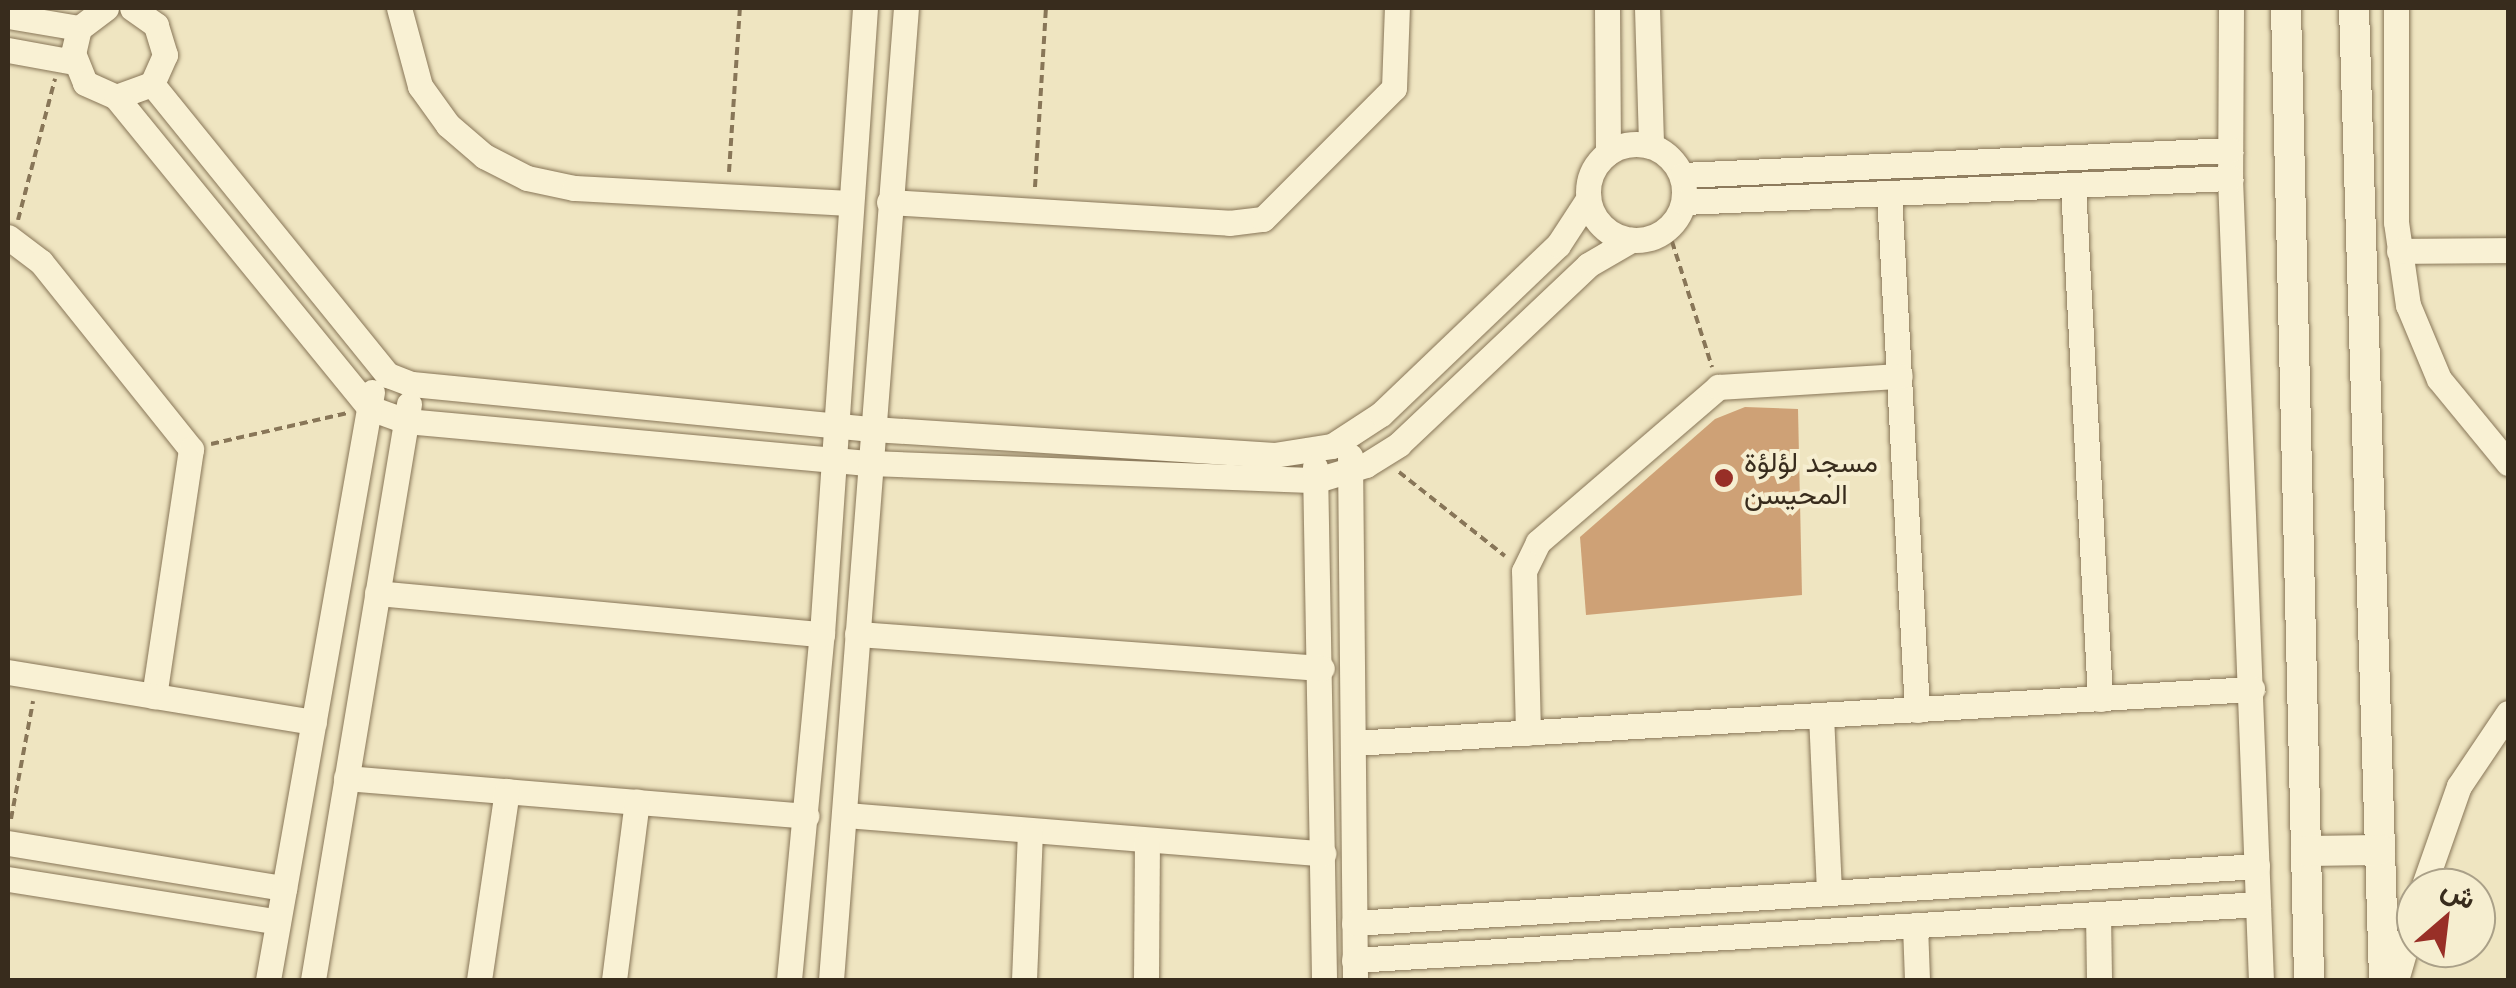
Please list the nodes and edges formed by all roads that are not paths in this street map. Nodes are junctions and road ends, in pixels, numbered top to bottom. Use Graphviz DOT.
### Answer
graph roads {
  1 [pos="106,8"];
  2 [pos="132,8"];
  3 [pos="399,8"];
  4 [pos="866,8"];
  5 [pos="906,8"];
  6 [pos="1397,8"];
  7 [pos="1607,8"];
  8 [pos="1647,8"];
  9 [pos="2230,8"];
  10 [pos="2286,8"];
  11 [pos="2354,8"];
  12 [pos="2396,8"];
  13 [pos="8,16"];
  14 [pos="158,16"];
  15 [pos="79,28"];
  16 [pos="8,50"];
  17 [pos="67,61"];
  18 [pos="152,84"];
  19 [pos="116,97"];
  20 [pos="1651,146"];
  21 [pos="2230,150"];
  22 [pos="1608,153"];
  23 [pos="1682,175"];
  24 [pos="2230,178"];
  25 [pos="2073,185"];
  26 [pos="1889,193"];
  27 [pos="1588,199"];
  28 [pos="890,202"];
  29 [pos="1684,202"];
  30 [pos="851,203"];
  31 [pos="10,238"];
  32 [pos="1632,240"];
  33 [pos="2399,250"];
  34 [pos="2508,250"];
  35 [pos="377,368"];
  36 [pos="1900,376"];
  37 [pos="412,384"];
  38 [pos="370,408"];
  39 [pos="406,420"];
  40 [pos="834,425"];
  41 [pos="873,428"];
  42 [pos="1350,438"];
  43 [pos="1313,452"];
  44 [pos="831,459"];
  45 [pos="870,463"];
  46 [pos="2508,463"];
  47 [pos="1350,471"];
  48 [pos="1317,480"];
  49 [pos="378,593"];
  50 [pos="822,634"];
  51 [pos="858,634"];
  52 [pos="1322,668"];
  53 [pos="8,672"];
  54 [pos="2252,690"];
  55 [pos="154,696"];
  56 [pos="2100,698"];
  57 [pos="1917,710"];
  58 [pos="2508,713"];
  59 [pos="1822,715"];
  60 [pos="314,722"];
  61 [pos="1528,733"];
  62 [pos="1353,743"];
  63 [pos="346,778"];
  64 [pos="507,790"];
  65 [pos="637,801"];
  66 [pos="846,815"];
  67 [pos="806,816"];
  68 [pos="9,832"];
  69 [pos="1030,832"];
  70 [pos="1147,842"];
  71 [pos="2380,850"];
  72 [pos="2306,851"];
  73 [pos="1323,852"];
  74 [pos="2257,866"];
  75 [pos="2430,868"];
  76 [pos="8,879"];
  77 [pos="284,888"];
  78 [pos="1829,893"];
  79 [pos="2258,904"];
  80 [pos="2098,914"];
  81 [pos="278,922"];
  82 [pos="1354,923"];
  83 [pos="1915,925"];
  84 [pos="1354,970"];
  85 [pos="268,980"];
  86 [pos="313,980"];
  87 [pos="479,980"];
  88 [pos="614,980"];
  89 [pos="789,980"];
  90 [pos="831,980"];
  91 [pos="1024,980"];
  92 [pos="1146,980"];
  93 [pos="1324,980"];
  94 [pos="1917,980"];
  95 [pos="2100,980"];
  96 [pos="2261,980"];
  97 [pos="2309,980"];
  98 [pos="2384,980"];
  1 -- 15 [label="street"];
  2 -- 14 [label="street"];
  3 -- 30 [label="street"];
  4 -- 30 [label="street"];
  5 -- 28 [label="street"];
  6 -- 28 [label="street"];
  7 -- 22 [label="street"];
  8 -- 20 [label="street"];
  9 -- 21 [label="street"];
  10 -- 72 [label="street"];
  11 -- 71 [label="street"];
  12 -- 33 [label="street"];
  13 -- 15 [label="street"];
  14 -- 18 [label="street"];
  15 -- 17 [label="street"];
  16 -- 17 [label="street"];
  17 -- 19 [label="street"];
  18 -- 19 [label="street"];
  18 -- 35 [label="street"];
  19 -- 38 [label="street"];
  20 -- 22 [label="street"];
  20 -- 23 [label="street"];
  21 -- 23 [label="street"];
  21 -- 24 [label="street"];
  22 -- 27 [label="street"];
  23 -- 29 [label="street"];
  24 -- 25 [label="street"];
  24 -- 54 [label="street"];
  25 -- 26 [label="street"];
  25 -- 56 [label="street"];
  26 -- 29 [label="street"];
  26 -- 36 [label="street"];
  27 -- 32 [label="street"];
  27 -- 42 [label="street"];
  28 -- 41 [label="street"];
  29 -- 32 [label="street"];
  30 -- 40 [label="street"];
  31 -- 55 [label="street"];
  32 -- 47 [label="street"];
  33 -- 34 [label="street"];
  33 -- 46 [label="street"];
  35 -- 37 [label="street"];
  35 -- 38 [label="street"];
  36 -- 57 [label="street"];
  36 -- 61 [label="street"];
  37 -- 39 [label="street"];
  37 -- 40 [label="street"];
  38 -- 39 [label="street"];
  38 -- 60 [label="street"];
  39 -- 44 [label="street"];
  39 -- 49 [label="street"];
  40 -- 41 [label="street"];
  40 -- 44 [label="street"];
  41 -- 43 [label="street"];
  41 -- 45 [label="street"];
  42 -- 43 [label="street"];
  42 -- 47 [label="street"];
  43 -- 48 [label="street"];
  44 -- 45 [label="street"];
  44 -- 50 [label="street"];
  45 -- 48 [label="street"];
  45 -- 51 [label="street"];
  47 -- 48 [label="street"];
  47 -- 62 [label="street"];
  48 -- 52 [label="street"];
  49 -- 50 [label="street"];
  49 -- 63 [label="street"];
  50 -- 67 [label="street"];
  51 -- 52 [label="street"];
  51 -- 66 [label="street"];
  52 -- 73 [label="street"];
  53 -- 55 [label="street"];
  54 -- 56 [label="street"];
  54 -- 74 [label="street"];
  55 -- 60 [label="street"];
  56 -- 57 [label="street"];
  57 -- 59 [label="street"];
  58 -- 75 [label="street"];
  59 -- 61 [label="street"];
  59 -- 78 [label="street"];
  60 -- 77 [label="street"];
  61 -- 62 [label="street"];
  62 -- 82 [label="street"];
  63 -- 64 [label="street"];
  63 -- 86 [label="street"];
  64 -- 65 [label="street"];
  64 -- 87 [label="street"];
  65 -- 67 [label="street"];
  65 -- 88 [label="street"];
  66 -- 69 [label="street"];
  66 -- 90 [label="street"];
  67 -- 89 [label="street"];
  68 -- 77 [label="street"];
  69 -- 70 [label="street"];
  69 -- 91 [label="street"];
  70 -- 73 [label="street"];
  70 -- 92 [label="street"];
  71 -- 72 [label="street"];
  71 -- 98 [label="street"];
  72 -- 97 [label="street"];
  73 -- 93 [label="street"];
  74 -- 78 [label="street"];
  74 -- 79 [label="street"];
  76 -- 81 [label="street"];
  77 -- 81 [label="street"];
  78 -- 82 [label="street"];
  79 -- 80 [label="street"];
  79 -- 96 [label="street"];
  80 -- 83 [label="street"];
  80 -- 95 [label="street"];
  81 -- 85 [label="street"];
  82 -- 84 [label="street"];
  83 -- 84 [label="street"];
  83 -- 94 [label="street"];
}
